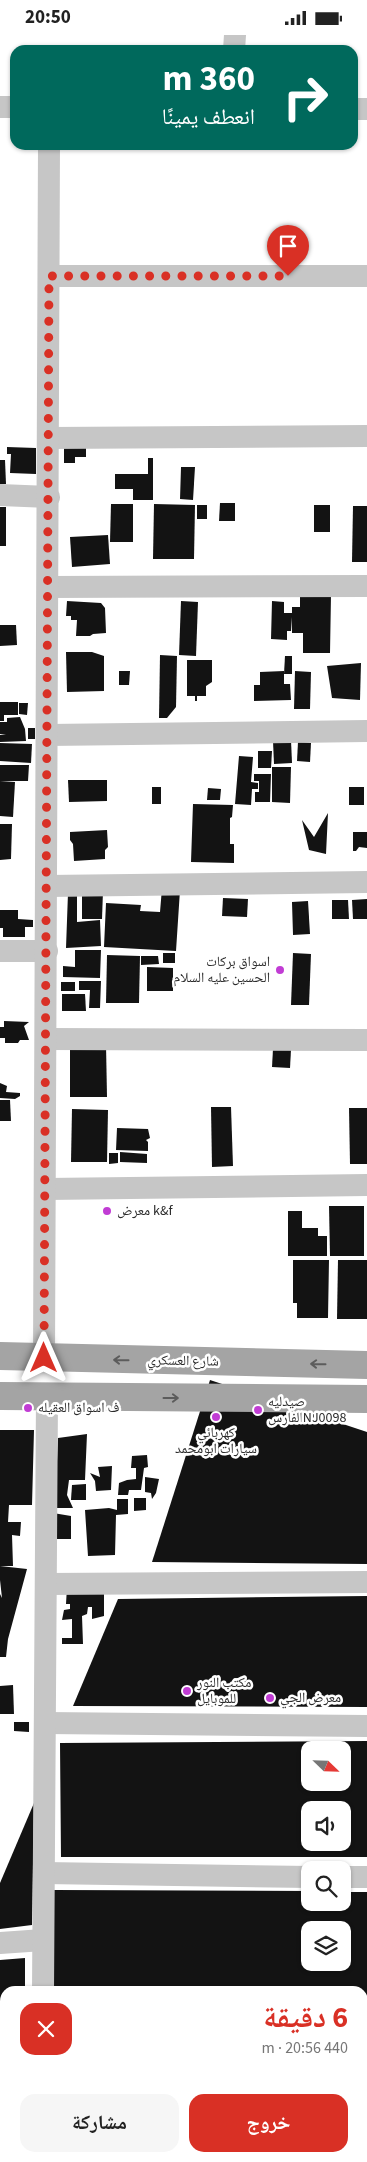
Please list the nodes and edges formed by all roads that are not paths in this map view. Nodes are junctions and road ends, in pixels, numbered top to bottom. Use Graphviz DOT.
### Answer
graph roads {
  1 [pos="49,150"];
  2 [pos="49,276"];
  3 [pos="367,276"];
  4 [pos="367,436"];
  5 [pos="48,438"];
  6 [pos="0,495"];
  7 [pos="48,497"];
  8 [pos="367,586"];
  9 [pos="48,587"];
  10 [pos="367,731"];
  11 [pos="48,735"];
  12 [pos="367,882"];
  13 [pos="47,885"];
  14 [pos="0,951"];
  15 [pos="47,951"];
  16 [pos="47,1039"];
  17 [pos="367,1040"];
  18 [pos="367,1185"];
  19 [pos="46,1189"];
  20 [pos="0,1356"];
  21 [pos="44,1358"];
  22 [pos="367,1365"];
  23 [pos="0,1396"];
  24 [pos="47,1397"];
  25 [pos="367,1399"];
  26 [pos="367,1582"];
  27 [pos="46,1584"];
  28 [pos="45,1723"];
  29 [pos="367,1726"];
  30 [pos="44,1873"];
  31 [pos="301,1877"];
  32 [pos="351,1877"];
  33 [pos="367,1877"];
  34 [pos="44,1941"];
  35 [pos="0,1943"];
  36 [pos="43,1986"];
  1 -- 2 [label="street"];
  2 -- 3 [label="street"];
  2 -- 5 [label="street"];
  4 -- 5 [label="street"];
  5 -- 7 [label="street"];
  6 -- 7 [label="street"];
  7 -- 9 [label="street"];
  8 -- 9 [label="street"];
  9 -- 11 [label="street"];
  10 -- 11 [label="street"];
  11 -- 13 [label="street"];
  12 -- 13 [label="street"];
  13 -- 15 [label="street"];
  14 -- 15 [label="street"];
  15 -- 16 [label="street"];
  16 -- 17 [label="street"];
  16 -- 19 [label="street"];
  18 -- 19 [label="street"];
  19 -- 21 [label="street"];
  20 -- 21 [label="main road, شارع العسكري"];
  22 -- 21 [label="main road, شارع العسكري, one-way"];
  23 -- 24 [label="main road"];
  24 -- 25 [label="main road, one-way"];
  24 -- 27 [label="street"];
  26 -- 27 [label="street"];
  27 -- 28 [label="street"];
  28 -- 29 [label="street"];
  28 -- 30 [label="street"];
  30 -- 31 [label="street"];
  30 -- 34 [label="street"];
  32 -- 33 [label="street"];
  34 -- 35 [label="street"];
  34 -- 36 [label="street"];
}
